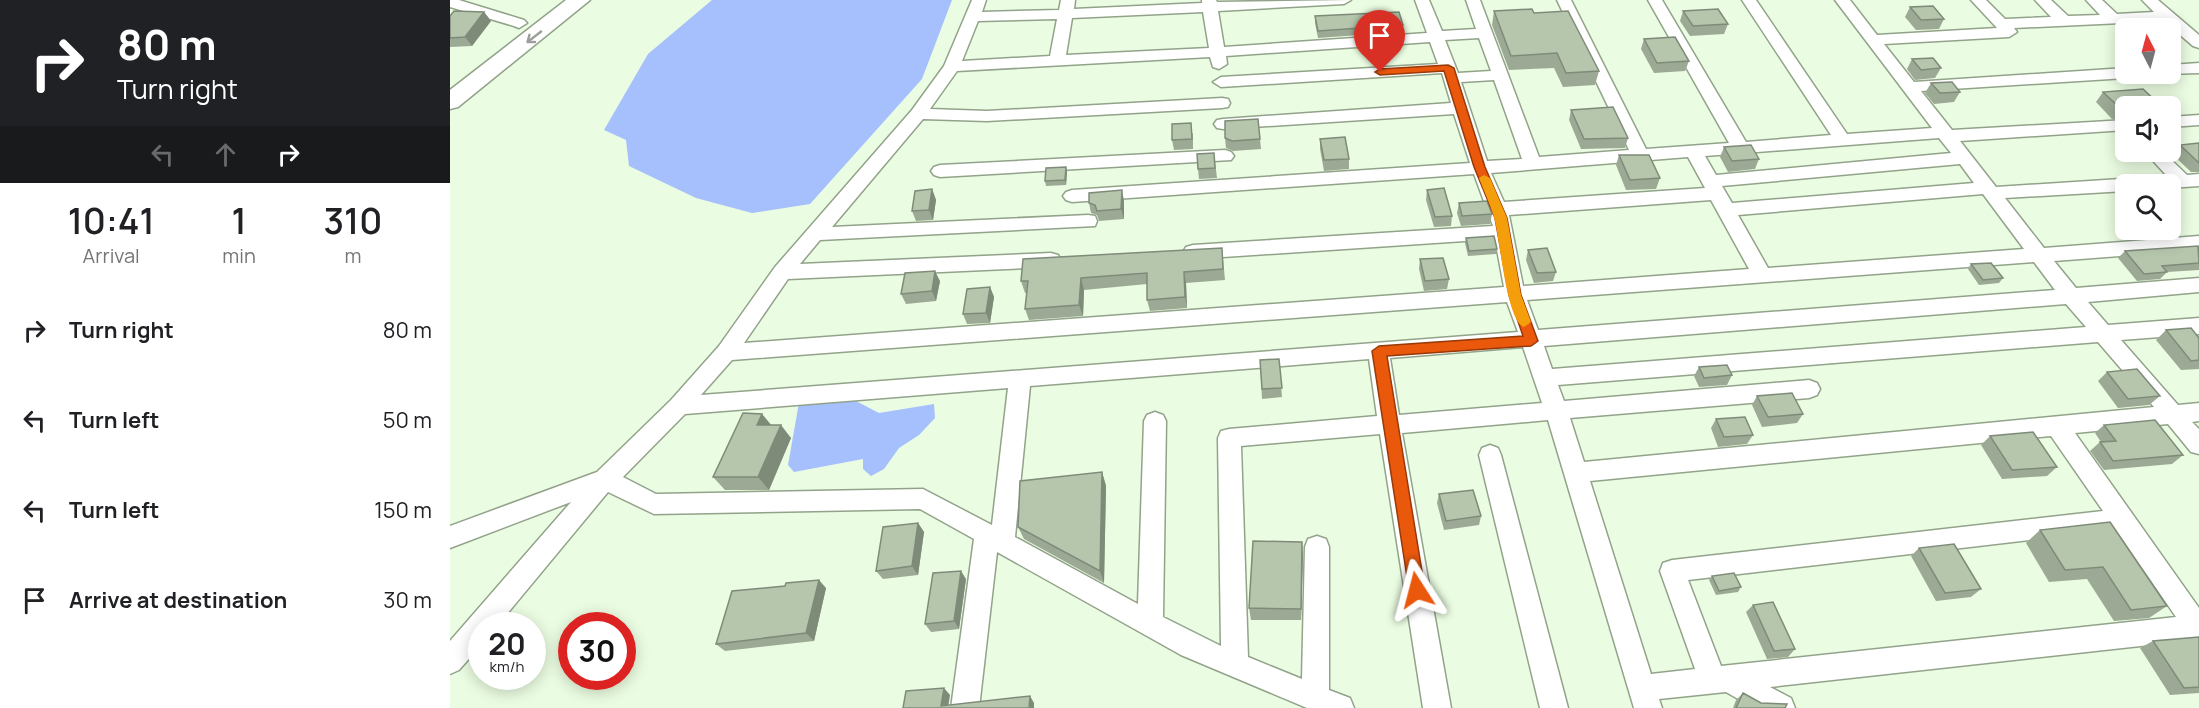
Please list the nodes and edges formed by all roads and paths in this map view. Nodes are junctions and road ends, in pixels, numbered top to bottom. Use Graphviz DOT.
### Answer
graph roads {
  1 [pos="550,0"];
  2 [pos="579,0"];
  3 [pos="1344,0"];
  4 [pos="1422,0"];
  5 [pos="1473,0"];
  6 [pos="1564,0"];
  7 [pos="1655,0"];
  8 [pos="1749,0"];
  9 [pos="1842,0"];
  10 [pos="1978,0"];
  11 [pos="2042,0"];
  12 [pos="2093,0"];
  13 [pos="2150,0"];
  14 [pos="459,3"];
  15 [pos="1209,3"];
  16 [pos="977,8"];
  17 [pos="1067,8"];
  18 [pos="2167,16"];
  19 [pos="2113,18"];
  20 [pos="2064,21"];
  21 [pos="519,23"];
  22 [pos="2001,24"];
  23 [pos="1485,33"];
  24 [pos="1437,36"];
  25 [pos="1874,40"];
  26 [pos="2197,40"];
  27 [pos="1219,52"];
  28 [pos="1057,60"];
  29 [pos="952,66"];
  30 [pos="2199,68"];
  31 [pos="2181,69"];
  32 [pos="1450,73"];
  33 [pos="2115,74"];
  34 [pos="1501,75"];
  35 [pos="450,76"];
  36 [pos="1221,82"];
  37 [pos="1909,87"];
  38 [pos="450,102"];
  39 [pos="1222,102"];
  40 [pos="1461,108"];
  41 [pos="918,114"];
  42 [pos="2199,120"];
  43 [pos="2181,121"];
  44 [pos="1223,124"];
  45 [pos="2115,126"];
  46 [pos="1946,134"];
  47 [pos="1842,139"];
  48 [pos="1740,147"];
  49 [pos="1693,150"];
  50 [pos="1640,155"];
  51 [pos="1225,156"];
  52 [pos="1965,158"];
  53 [pos="2166,162"];
  54 [pos="1533,164"];
  55 [pos="1479,167"];
  56 [pos="940,171"];
  57 [pos="2191,181"];
  58 [pos="2115,185"];
  59 [pos="1714,187"];
  60 [pos="1227,188"];
  61 [pos="1990,191"];
  62 [pos="1072,196"];
  63 [pos="1498,209"];
  64 [pos="1727,210"];
  65 [pos="1088,221"];
  66 [pos="1504,232"];
  67 [pos="814,234"];
  68 [pos="2199,243"];
  69 [pos="1171,253"];
  70 [pos="2038,253"];
  71 [pos="1065,259"];
  72 [pos="783,272"];
  73 [pos="1762,275"];
  74 [pos="2199,285"];
  75 [pos="1515,295"];
  76 [pos="2072,296"];
  77 [pos="2199,326"];
  78 [pos="2101,333"];
  79 [pos="1531,341"];
  80 [pos="1379,351"];
  81 [pos="726,352"];
  82 [pos="1020,378"];
  83 [pos="1543,378"];
  84 [pos="1809,389"];
  85 [pos="679,406"];
  86 [pos="1556,410"];
  87 [pos="2199,412"];
  88 [pos="2174,414"];
  89 [pos="1155,421"];
  90 [pos="1389,424"];
  91 [pos="2057,426"];
  92 [pos="2199,445"];
  93 [pos="1490,455"];
  94 [pos="1575,473"];
  95 [pos="605,480"];
  96 [pos="2121,519"];
  97 [pos="450,537"];
  98 [pos="995,538"];
  99 [pos="1317,547"];
  100 [pos="1150,624"];
  101 [pos="2198,628"];
  102 [pos="450,661"];
  103 [pos="1236,665"];
  104 [pos="1721,680"];
  105 [pos="1315,698"];
  106 [pos="1645,698"];
  107 [pos="965,708"];
  108 [pos="1340,708"];
  109 [pos="1437,708"];
  110 [pos="1554,708"];
  111 [pos="1781,708"];
  1 -- 21 [label="street"];
  2 -- 38 [label="street, one-way"];
  3 -- 15 [label="street"];
  4 -- 24 [label="street"];
  5 -- 23 [label="street"];
  6 -- 50 [label="street"];
  7 -- 48 [label="street"];
  8 -- 47 [label="street"];
  9 -- 25 [label="street"];
  10 -- 22 [label="street"];
  11 -- 20 [label="street"];
  12 -- 19 [label="street"];
  13 -- 18 [label="street"];
  14 -- 21 [label="street"];
  15 -- 17 [label="street"];
  15 -- 27 [label="street"];
  16 -- 17 [label="street"];
  16 -- 29 [label="street"];
  17 -- 28 [label="street"];
  18 -- 19 [label="street"];
  18 -- 26 [label="street"];
  19 -- 20 [label="street"];
  20 -- 22 [label="street"];
  21 -- 35 [label="street"];
  22 -- 25 [label="street"];
  23 -- 24 [label="street"];
  23 -- 34 [label="street"];
  24 -- 27 [label="street"];
  24 -- 32 [label="street"];
  25 -- 37 [label="street"];
  27 -- 28 [label="street"];
  27 -- 36 [label="street"];
  28 -- 29 [label="street"];
  29 -- 41 [label="street"];
  30 -- 31 [label="street"];
  32 -- 34 [label="street"];
  32 -- 36 [label="street"];
  32 -- 40 [label="street"];
  33 -- 37 [label="street"];
  34 -- 54 [label="street"];
  36 -- 39 [label="street"];
  37 -- 46 [label="street"];
  39 -- 41 [label="street"];
  39 -- 44 [label="street"];
  40 -- 44 [label="street"];
  40 -- 55 [label="street"];
  41 -- 67 [label="street"];
  42 -- 43 [label="street"];
  44 -- 51 [label="street"];
  45 -- 46 [label="street"];
  46 -- 47 [label="street"];
  46 -- 52 [label="street"];
  47 -- 48 [label="street"];
  48 -- 49 [label="street"];
  49 -- 50 [label="street"];
  49 -- 59 [label="street"];
  50 -- 54 [label="street"];
  51 -- 56 [label="street"];
  51 -- 60 [label="street"];
  52 -- 59 [label="street"];
  52 -- 61 [label="street"];
  53 -- 57 [label="street"];
  54 -- 55 [label="street"];
  55 -- 60 [label="street"];
  55 -- 63 [label="street"];
  58 -- 61 [label="street"];
  59 -- 63 [label="street"];
  59 -- 64 [label="street"];
  60 -- 62 [label="street"];
  61 -- 64 [label="street"];
  61 -- 70 [label="street"];
  63 -- 66 [label="street"];
  64 -- 73 [label="street"];
  65 -- 67 [label="street"];
  66 -- 69 [label="street"];
  66 -- 75 [label="street"];
  67 -- 72 [label="street"];
  68 -- 70 [label="street"];
  70 -- 73 [label="street"];
  70 -- 76 [label="street"];
  71 -- 72 [label="street"];
  72 -- 81 [label="street"];
  73 -- 75 [label="street"];
  74 -- 76 [label="street"];
  75 -- 79 [label="street"];
  75 -- 81 [label="street"];
  76 -- 78 [label="street"];
  76 -- 79 [label="street"];
  77 -- 78 [label="street"];
  78 -- 83 [label="street"];
  78 -- 88 [label="street"];
  79 -- 80 [label="street"];
  79 -- 83 [label="street"];
  80 -- 82 [label="street"];
  80 -- 90 [label="street"];
  81 -- 85 [label="street"];
  82 -- 85 [label="street"];
  82 -- 98 [label="street"];
  83 -- 86 [label="street"];
  84 -- 86 [label="street"];
  85 -- 95 [label="street"];
  86 -- 90 [label="street"];
  86 -- 94 [label="street"];
  87 -- 88 [label="street"];
  88 -- 91 [label="street"];
  88 -- 92 [label="street"];
  89 -- 100 [label="street"];
  90 -- 103 [label="street"];
  90 -- 109 [label="street"];
  91 -- 94 [label="street"];
  91 -- 96 [label="street"];
  93 -- 110 [label="street"];
  94 -- 106 [label="street"];
  95 -- 97 [label="street"];
  95 -- 98 [label="street"];
  95 -- 102 [label="street"];
  96 -- 101 [label="street"];
  96 -- 104 [label="street"];
  98 -- 100 [label="street"];
  98 -- 107 [label="street"];
  99 -- 105 [label="street"];
  100 -- 103 [label="street"];
  101 -- 104 [label="street"];
  103 -- 105 [label="street"];
  104 -- 106 [label="street"];
  104 -- 111 [label="street"];
  105 -- 108 [label="street"];
}
